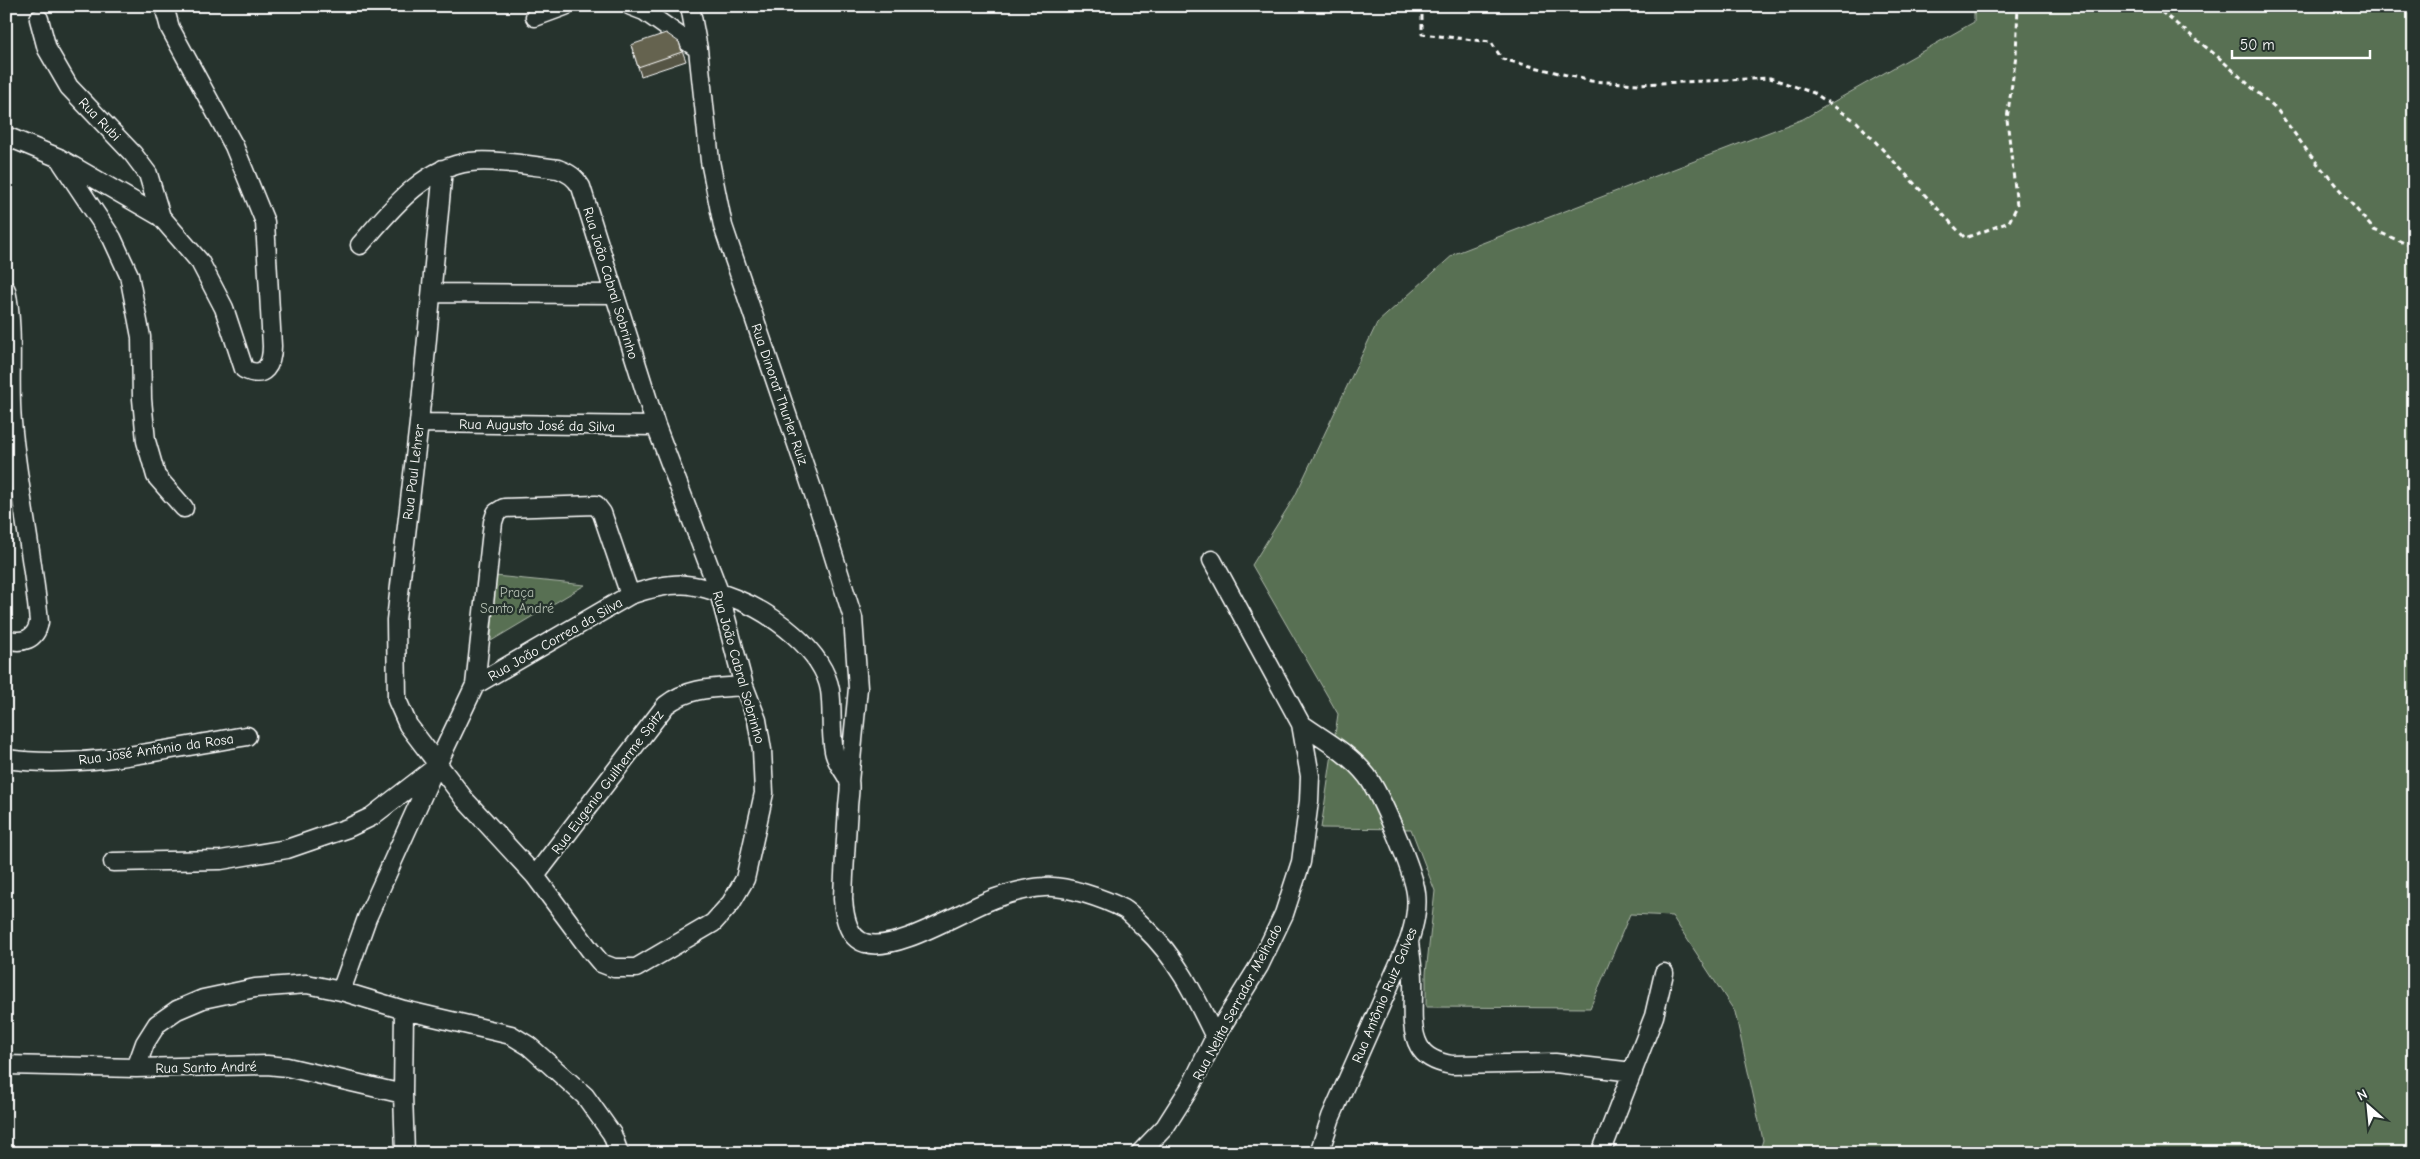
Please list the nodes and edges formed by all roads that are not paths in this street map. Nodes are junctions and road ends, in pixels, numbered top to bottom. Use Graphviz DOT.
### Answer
graph roads {
  1 [pos="164,6"];
  2 [pos="565,6"];
  3 [pos="631,6"];
  4 [pos="690,6"];
  5 [pos="535,17"];
  6 [pos="39,18"];
  7 [pos="698,49"];
  8 [pos="6,136"];
  9 [pos="59,158"];
  10 [pos="442,169"];
  11 [pos="161,217"];
  12 [pos="360,245"];
  13 [pos="6,290"];
  14 [pos="432,293"];
  15 [pos="614,294"];
  16 [pos="419,423"];
  17 [pos="656,426"];
  18 [pos="184,508"];
  19 [pos="1212,560"];
  20 [pos="719,592"];
  21 [pos="630,595"];
  22 [pos="6,639"];
  23 [pos="475,685"];
  24 [pos="744,686"];
  25 [pos="1301,724"];
  26 [pos="247,736"];
  27 [pos="6,758"];
  28 [pos="437,765"];
  29 [pos="849,782"];
  30 [pos="113,862"];
  31 [pos="535,876"];
  32 [pos="1409,941"];
  33 [pos="1664,973"];
  34 [pos="341,991"];
  35 [pos="404,1010"];
  36 [pos="1216,1037"];
  37 [pos="6,1065"];
  38 [pos="136,1068"];
  39 [pos="1632,1072"];
  40 [pos="403,1094"];
  41 [pos="405,1153"];
  42 [pos="619,1153"];
  43 [pos="1140,1153"];
  44 [pos="1319,1153"];
  45 [pos="1601,1153"];
  1 -- 11 [label="street"];
  2 -- 5 [label="street"];
  3 -- 7 [label="street"];
  4 -- 7 [label="street, Rua Dinorat Thurler Ruiz"];
  6 -- 11 [label="street, Rua Rubi"];
  7 -- 29 [label="street, Rua Dinorat Thurler Ruiz"];
  8 -- 9 [label="street"];
  9 -- 11 [label="street"];
  9 -- 18 [label="street"];
  10 -- 12 [label="street"];
  10 -- 14 [label="street, Rua Paul Lehrer"];
  10 -- 15 [label="street, Rua João Cabral Sobrinho"];
  13 -- 22 [label="street"];
  14 -- 15 [label="street"];
  14 -- 16 [label="street, Rua Paul Lehrer"];
  15 -- 17 [label="street, Rua João Cabral Sobrinho"];
  16 -- 17 [label="street, Rua Augusto José da Silva"];
  16 -- 28 [label="street, Rua Paul Lehrer"];
  17 -- 20 [label="street, Rua João Cabral Sobrinho"];
  19 -- 25 [label="street, Rua Nelita Serrador Melhado"];
  20 -- 21 [label="street, Rua João Correa da Silva"];
  20 -- 24 [label="street, Rua João Cabral Sobrinho"];
  20 -- 29 [label="street"];
  21 -- 23 [label="street, Rua João Correa da Silva"];
  21 -- 23 [label="street"];
  23 -- 28 [label="street, Rua João Correa da Silva"];
  24 -- 31 [label="street, Rua Eugenio Guilherme Spitz"];
  24 -- 31 [label="street, Rua João Cabral Sobrinho"];
  25 -- 32 [label="street, Rua Antônio Ruiz Galves"];
  25 -- 36 [label="street, Rua Nelita Serrador Melhado"];
  26 -- 27 [label="street, Rua José Antônio da Rosa"];
  28 -- 30 [label="street"];
  28 -- 31 [label="street, Rua João Cabral Sobrinho"];
  28 -- 34 [label="street, Rua João Correa da Silva"];
  29 -- 36 [label="street, Rua Dinorat Thurler Ruiz"];
  32 -- 39 [label="street"];
  32 -- 44 [label="street, Rua Antônio Ruiz Galves"];
  33 -- 39 [label="street"];
  34 -- 35 [label="street"];
  34 -- 38 [label="street"];
  35 -- 40 [label="street"];
  35 -- 42 [label="street"];
  36 -- 43 [label="street, Rua Nelita Serrador Melhado"];
  37 -- 38 [label="street, Rua Santo André"];
  38 -- 40 [label="street, Rua Santo André"];
  39 -- 45 [label="street"];
  40 -- 41 [label="street"];
}
